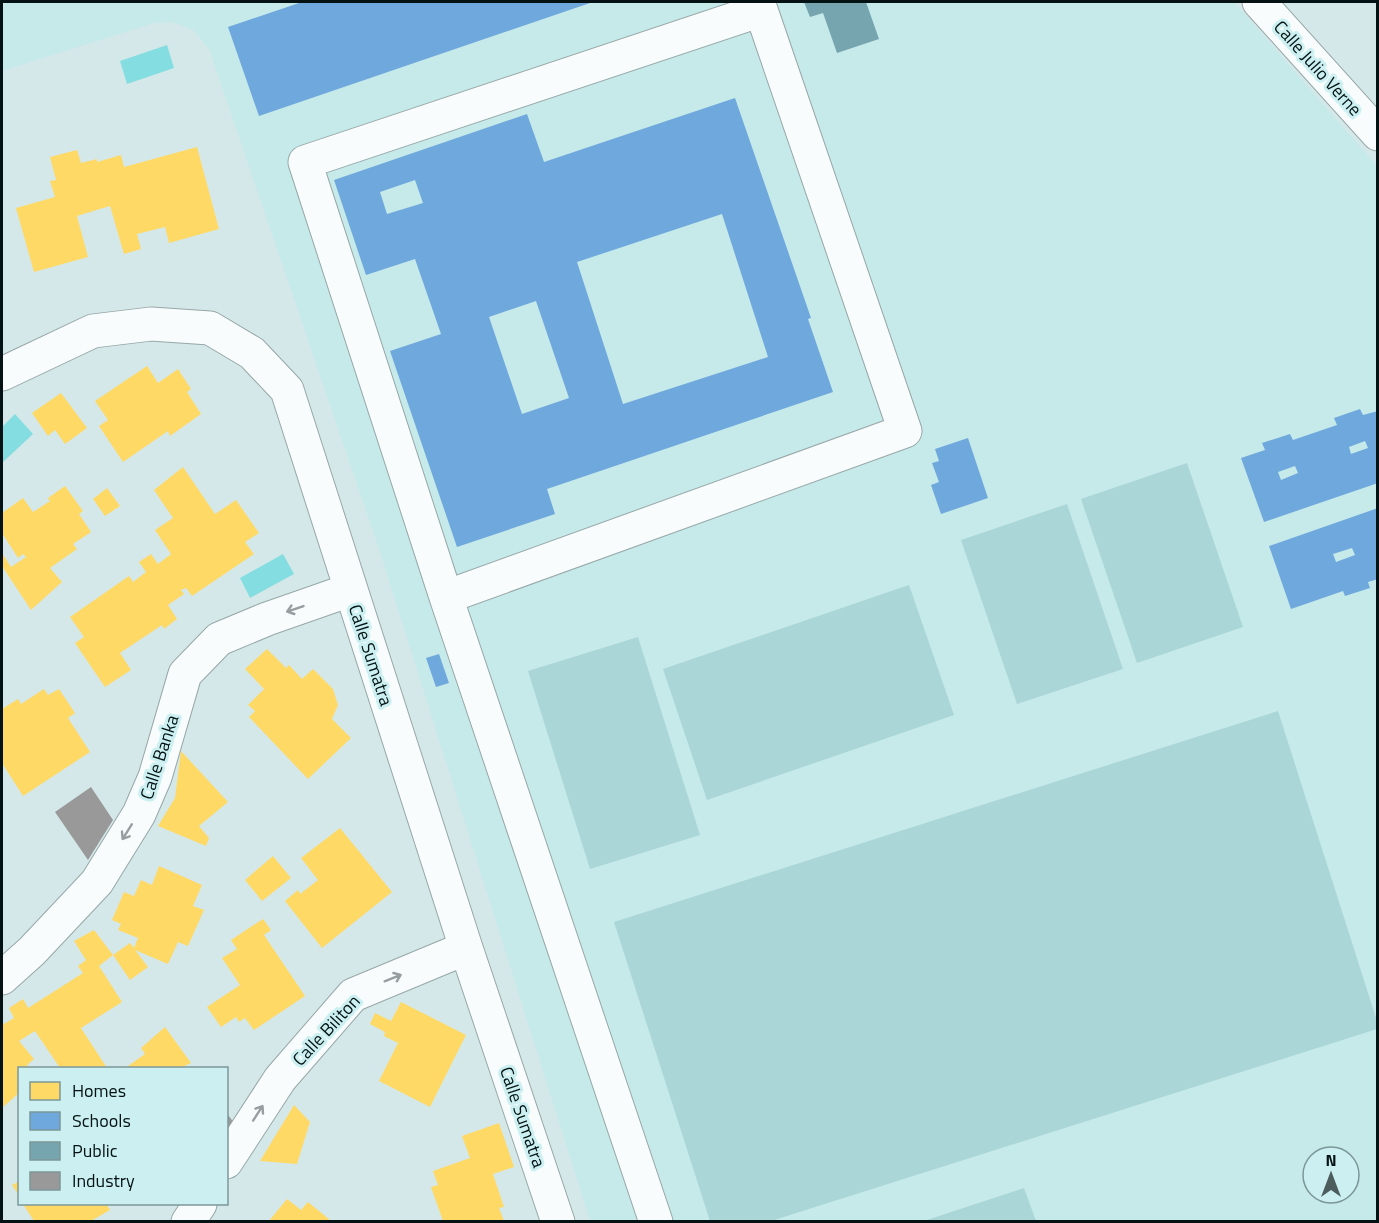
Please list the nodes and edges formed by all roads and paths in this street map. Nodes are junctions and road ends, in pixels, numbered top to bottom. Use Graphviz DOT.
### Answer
graph roads {
  1 [pos="1259,2"];
  2 [pos="759,6"];
  3 [pos="1377,134"];
  4 [pos="2,374"];
  5 [pos="350,590"];
  6 [pos="447,597"];
  7 [pos="466,948"];
  8 [pos="2,978"];
  9 [pos="228,1159"];
  10 [pos="199,1205"];
  11 [pos="188,1221"];
  12 [pos="558,1221"];
  13 [pos="656,1221"];
  1 -- 3 [label="street, Calle Julio Verne"];
  2 -- 6 [label="street"];
  2 -- 6 [label="street"];
  4 -- 5 [label="street, Calle Sumatra"];
  5 -- 7 [label="street, Calle Sumatra"];
  5 -- 8 [label="street, Calle Banka, one-way"];
  6 -- 13 [label="street"];
  9 -- 7 [label="street, Calle Biliton, one-way"];
  7 -- 12 [label="street, Calle Sumatra"];
  10 -- 11 [label="street"];
}
